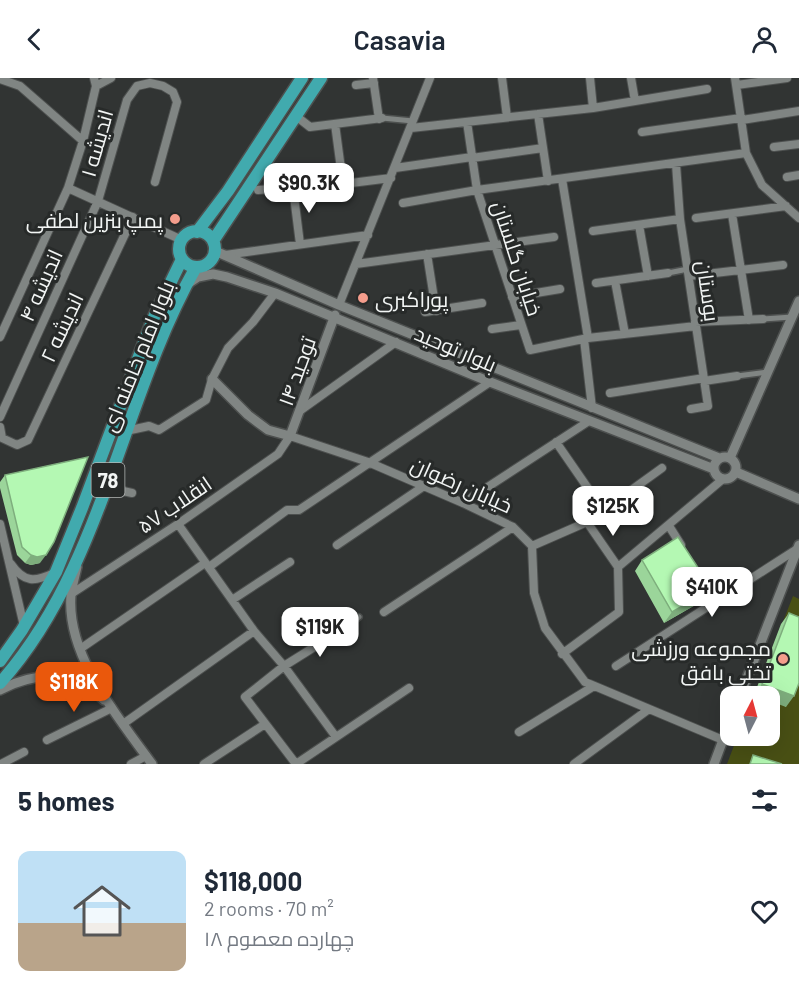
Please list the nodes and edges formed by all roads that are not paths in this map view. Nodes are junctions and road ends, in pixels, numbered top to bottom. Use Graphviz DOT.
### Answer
graph roads {
  1 [pos="111,78"];
  2 [pos="302,78"];
  3 [pos="321,78"];
  4 [pos="430,78"];
  5 [pos="502,78"];
  6 [pos="590,78"];
  7 [pos="631,78"];
  8 [pos="782,78"];
  9 [pos="0,79"];
  10 [pos="373,80"];
  11 [pos="95,82"];
  12 [pos="736,82"];
  13 [pos="356,85"];
  14 [pos="707,89"];
  15 [pos="635,100"];
  16 [pos="593,108"];
  17 [pos="799,111"];
  18 [pos="538,114"];
  19 [pos="296,116"];
  20 [pos="507,117"];
  21 [pos="381,118"];
  22 [pos="742,119"];
  23 [pos="467,122"];
  24 [pos="335,124"];
  25 [pos="412,124"];
  26 [pos="642,132"];
  27 [pos="83,141"];
  28 [pos="799,144"];
  29 [pos="774,147"];
  30 [pos="543,148"];
  31 [pos="746,153"];
  32 [pos="472,157"];
  33 [pos="676,164"];
  34 [pos="395,168"];
  35 [pos="799,175"];
  36 [pos="787,177"];
  37 [pos="391,178"];
  38 [pos="562,179"];
  39 [pos="548,181"];
  40 [pos="155,182"];
  41 [pos="344,184"];
  42 [pos="68,188"];
  43 [pos="293,189"];
  44 [pos="258,190"];
  45 [pos="477,190"];
  46 [pos="98,201"];
  47 [pos="403,202"];
  48 [pos="786,206"];
  49 [pos="732,214"];
  50 [pos="133,217"];
  51 [pos="696,218"];
  52 [pos="799,218"];
  53 [pos="680,219"];
  54 [pos="639,225"];
  55 [pos="593,231"];
  56 [pos="197,232"];
  57 [pos="368,235"];
  58 [pos="554,237"];
  59 [pos="182,240"];
  60 [pos="300,244"];
  61 [pos="494,244"];
  62 [pos="221,251"];
  63 [pos="427,254"];
  64 [pos="182,259"];
  65 [pos="356,264"];
  66 [pos="783,265"];
  67 [pos="196,267"];
  68 [pos="742,270"];
  69 [pos="668,273"];
  70 [pos="688,273"];
  71 [pos="223,276"];
  72 [pos="648,276"];
  73 [pos="615,281"];
  74 [pos="596,284"];
  75 [pos="185,287"];
  76 [pos="560,289"];
  77 [pos="275,293"];
  78 [pos="512,297"];
  79 [pos="799,301"];
  80 [pos="482,303"];
  81 [pos="339,305"];
  82 [pos="436,311"];
  83 [pos="425,312"];
  84 [pos="792,317"];
  85 [pos="334,318"];
  86 [pos="763,319"];
  87 [pos="749,320"];
  88 [pos="696,324"];
  89 [pos="521,325"];
  90 [pos="492,329"];
  91 [pos="626,334"];
  92 [pos="0,337"];
  93 [pos="586,339"];
  94 [pos="396,342"];
  95 [pos="138,358"];
  96 [pos="153,362"];
  97 [pos="769,372"];
  98 [pos="737,376"];
  99 [pos="212,379"];
  100 [pos="704,380"];
  101 [pos="490,382"];
  102 [pos="610,393"];
  103 [pos="592,408"];
  104 [pos="301,410"];
  105 [pos="691,410"];
  106 [pos="116,416"];
  107 [pos="0,417"];
  108 [pos="131,418"];
  109 [pos="589,421"];
  110 [pos="0,427"];
  111 [pos="126,431"];
  112 [pos="290,436"];
  113 [pos="556,442"];
  114 [pos="699,451"];
  115 [pos="730,458"];
  116 [pos="718,459"];
  117 [pos="693,461"];
  118 [pos="368,462"];
  119 [pos="662,468"];
  120 [pos="714,469"];
  121 [pos="736,472"];
  122 [pos="723,479"];
  123 [pos="424,486"];
  124 [pos="105,487"];
  125 [pos="132,493"];
  126 [pos="799,499"];
  127 [pos="463,503"];
  128 [pos="603,510"];
  129 [pos="587,522"];
  130 [pos="0,524"];
  131 [pos="178,524"];
  132 [pos="669,526"];
  133 [pos="513,527"];
  134 [pos="338,545"];
  135 [pos="532,546"];
  136 [pos="798,547"];
  137 [pos="687,554"];
  138 [pos="80,555"];
  139 [pos="9,561"];
  140 [pos="290,562"];
  141 [pos="207,565"];
  142 [pos="618,567"];
  143 [pos="56,572"];
  144 [pos="711,590"];
  145 [pos="71,594"];
  146 [pos="232,600"];
  147 [pos="717,600"];
  148 [pos="384,612"];
  149 [pos="358,617"];
  150 [pos="24,626"];
  151 [pos="343,629"];
  152 [pos="255,631"];
  153 [pos="80,649"];
  154 [pos="562,654"];
  155 [pos="0,661"];
  156 [pos="284,666"];
  157 [pos="615,666"];
  158 [pos="0,683"];
  159 [pos="594,686"];
  160 [pos="744,686"];
  161 [pos="409,687"];
  162 [pos="0,690"];
  163 [pos="111,707"];
  164 [pos="649,709"];
  165 [pos="123,724"];
  166 [pos="265,724"];
  167 [pos="519,732"];
  168 [pos="336,737"];
  169 [pos="720,739"];
  170 [pos="47,740"];
  171 [pos="721,746"];
  172 [pos="24,752"];
  173 [pos="149,760"];
  174 [pos="1,764"];
  175 [pos="131,764"];
  176 [pos="204,764"];
  177 [pos="296,764"];
  178 [pos="574,764"];
  179 [pos="714,764"];
  1 -- 11 [label="street"];
  2 -- 56 [label="main road"];
  3 -- 19 [label="main road, 78"];
  4 -- 25 [label="street"];
  5 -- 20 [label="street"];
  6 -- 16 [label="street"];
  7 -- 15 [label="street"];
  8 -- 12 [label="street"];
  9 -- 27 [label="street"];
  10 -- 13 [label="street"];
  10 -- 21 [label="street"];
  11 -- 27 [label="street"];
  12 -- 22 [label="street"];
  14 -- 15 [label="street"];
  15 -- 16 [label="street"];
  16 -- 18 [label="street"];
  17 -- 22 [label="street"];
  18 -- 20 [label="street"];
  18 -- 30 [label="street"];
  19 -- 24 [label="street"];
  19 -- 62 [label="main road, 78"];
  20 -- 23 [label="street"];
  21 -- 24 [label="street"];
  21 -- 25 [label="street"];
  22 -- 26 [label="street"];
  22 -- 31 [label="street"];
  23 -- 25 [label="street"];
  23 -- 32 [label="street, خیابان گلستان"];
  24 -- 41 [label="street"];
  25 -- 34 [label="street"];
  27 -- 42 [label="street"];
  28 -- 29 [label="street"];
  30 -- 32 [label="street"];
  30 -- 39 [label="street"];
  31 -- 33 [label="street"];
  31 -- 48 [label="street"];
  32 -- 34 [label="street"];
  32 -- 45 [label="street, خیابان گلستان"];
  33 -- 38 [label="street"];
  33 -- 53 [label="street, بوستان"];
  34 -- 37 [label="street"];
  35 -- 36 [label="street"];
  37 -- 41 [label="street"];
  37 -- 57 [label="street"];
  38 -- 39 [label="street"];
  38 -- 93 [label="street"];
  39 -- 45 [label="street"];
  40 -- 46 [label="street, اندیشه ۱"];
  41 -- 43 [label="street"];
  42 -- 46 [label="street"];
  42 -- 92 [label="street"];
  43 -- 44 [label="street"];
  43 -- 60 [label="street"];
  45 -- 47 [label="street"];
  45 -- 61 [label="street, خیابان گلستان"];
  46 -- 50 [label="street"];
  46 -- 107 [label="street, اندیشه ۴"];
  48 -- 49 [label="street"];
  48 -- 52 [label="street"];
  49 -- 51 [label="street"];
  49 -- 68 [label="street"];
  50 -- 59 [label="street"];
  50 -- 110 [label="street, اندیشه ۲"];
  51 -- 53 [label="street"];
  53 -- 54 [label="street"];
  53 -- 70 [label="street, بوستان"];
  54 -- 55 [label="street"];
  54 -- 72 [label="street"];
  56 -- 59 [label="main road"];
  56 -- 62 [label="main road"];
  57 -- 60 [label="street"];
  57 -- 65 [label="street"];
  58 -- 61 [label="street"];
  59 -- 64 [label="main road, 78"];
  60 -- 62 [label="street"];
  61 -- 63 [label="street"];
  61 -- 78 [label="street, خیابان گلستان"];
  62 -- 67 [label="main road, 78"];
  62 -- 71 [label="street"];
  62 -- 81 [label="street, بلوار توحید"];
  63 -- 65 [label="street"];
  63 -- 82 [label="street"];
  64 -- 67 [label="main road"];
  64 -- 95 [label="main road, بلوار امام خامنه ای / 78"];
  65 -- 81 [label="street"];
  66 -- 68 [label="street"];
  67 -- 75 [label="main road, بلوار امام خامنه ای / 78"];
  68 -- 70 [label="street"];
  68 -- 87 [label="street"];
  69 -- 70 [label="street"];
  69 -- 72 [label="street"];
  70 -- 88 [label="street, بوستان"];
  71 -- 75 [label="street, بلوار توحید"];
  71 -- 77 [label="street, بلوار توحید"];
  72 -- 73 [label="street"];
  73 -- 74 [label="street"];
  73 -- 91 [label="street"];
  75 -- 96 [label="main road, بلوار امام خامنه ای / 78"];
  76 -- 78 [label="street"];
  77 -- 85 [label="street, بلوار توحید"];
  77 -- 99 [label="street"];
  78 -- 89 [label="street, خیابان گلستان"];
  79 -- 84 [label="street"];
  80 -- 82 [label="street"];
  81 -- 85 [label="street, توحید ۱۴"];
  81 -- 103 [label="street, بلوار توحید"];
  82 -- 83 [label="street"];
  84 -- 86 [label="street"];
  84 -- 97 [label="street"];
  85 -- 94 [label="street, بلوار توحید"];
  85 -- 104 [label="street, توحید ۱۴"];
  86 -- 87 [label="street"];
  87 -- 88 [label="street"];
  88 -- 91 [label="street"];
  88 -- 100 [label="street, بوستان"];
  89 -- 90 [label="street"];
  89 -- 93 [label="street, خیابان گلستان"];
  91 -- 93 [label="street"];
  93 -- 103 [label="street"];
  94 -- 101 [label="street, بلوار توحید"];
  94 -- 104 [label="street"];
  95 -- 96 [label="main road"];
  95 -- 106 [label="main road, بلوار امام خامنه ای / 78"];
  96 -- 108 [label="main road, بلوار امام خامنه ای / 78"];
  97 -- 98 [label="street"];
  97 -- 115 [label="street"];
  98 -- 100 [label="street"];
  99 -- 111 [label="street"];
  99 -- 112 [label="street"];
  100 -- 102 [label="street"];
  100 -- 105 [label="street, بوستان"];
  101 -- 109 [label="street, بلوار توحید"];
  101 -- 118 [label="street"];
  103 -- 114 [label="street, بلوار توحید"];
  104 -- 112 [label="street, توحید ۱۴"];
  106 -- 108 [label="main road"];
  106 -- 143 [label="main road, بلوار امام خامنه ای / 78"];
  108 -- 111 [label="main road, بلوار امام خامنه ای / 78"];
  109 -- 113 [label="street"];
  109 -- 117 [label="street, بلوار توحید"];
  111 -- 124 [label="main road, بلوار امام خامنه ای / 78"];
  112 -- 118 [label="street, خیابان رضوان"];
  112 -- 131 [label="street, انقلاب ۵۷"];
  113 -- 127 [label="street"];
  113 -- 128 [label="street"];
  114 -- 116 [label="street, بلوار توحید"];
  114 -- 117 [label="street"];
  115 -- 116 [label="street"];
  115 -- 121 [label="street"];
  116 -- 120 [label="street"];
  117 -- 120 [label="street, بلوار توحید"];
  118 -- 123 [label="street, خیابان رضوان"];
  118 -- 141 [label="street"];
  119 -- 128 [label="street"];
  120 -- 122 [label="street"];
  121 -- 122 [label="street"];
  121 -- 126 [label="street"];
  122 -- 132 [label="street"];
  123 -- 127 [label="street, خیابان رضوان"];
  123 -- 134 [label="street"];
  124 -- 125 [label="street"];
  124 -- 138 [label="main road, بلوار امام خامنه ای / 78"];
  127 -- 133 [label="street, خیابان رضوان"];
  128 -- 129 [label="street"];
  129 -- 135 [label="street"];
  129 -- 142 [label="street"];
  130 -- 139 [label="street"];
  131 -- 141 [label="street"];
  131 -- 145 [label="street, انقلاب ۵۷"];
  132 -- 137 [label="street"];
  132 -- 142 [label="street"];
  133 -- 135 [label="street, خیابان رضوان"];
  133 -- 148 [label="street"];
  135 -- 154 [label="street"];
  136 -- 147 [label="street"];
  136 -- 160 [label="street"];
  138 -- 145 [label="street"];
  138 -- 158 [label="main road, بلوار امام خامنه ای / 78"];
  139 -- 143 [label="street"];
  139 -- 150 [label="street"];
  140 -- 146 [label="street"];
  141 -- 146 [label="street"];
  141 -- 153 [label="street"];
  142 -- 154 [label="street"];
  143 -- 150 [label="main road, بلوار امام خامنه ای / 78"];
  144 -- 147 [label="street"];
  145 -- 153 [label="street"];
  146 -- 152 [label="street"];
  147 -- 157 [label="street"];
  149 -- 151 [label="street"];
  150 -- 155 [label="main road, بلوار امام خامنه ای / 78"];
  151 -- 156 [label="street"];
  152 -- 156 [label="street"];
  152 -- 165 [label="street"];
  153 -- 163 [label="street"];
  154 -- 159 [label="street"];
  156 -- 166 [label="street"];
  156 -- 168 [label="street"];
  159 -- 164 [label="street"];
  159 -- 167 [label="street"];
  161 -- 168 [label="street"];
  162 -- 163 [label="street"];
  163 -- 165 [label="street"];
  163 -- 170 [label="street"];
  164 -- 169 [label="street"];
  164 -- 178 [label="street"];
  165 -- 173 [label="street"];
  166 -- 176 [label="street"];
  166 -- 177 [label="street"];
  168 -- 177 [label="street"];
  171 -- 179 [label="street"];
  172 -- 174 [label="street"];
  173 -- 175 [label="street"];
}
